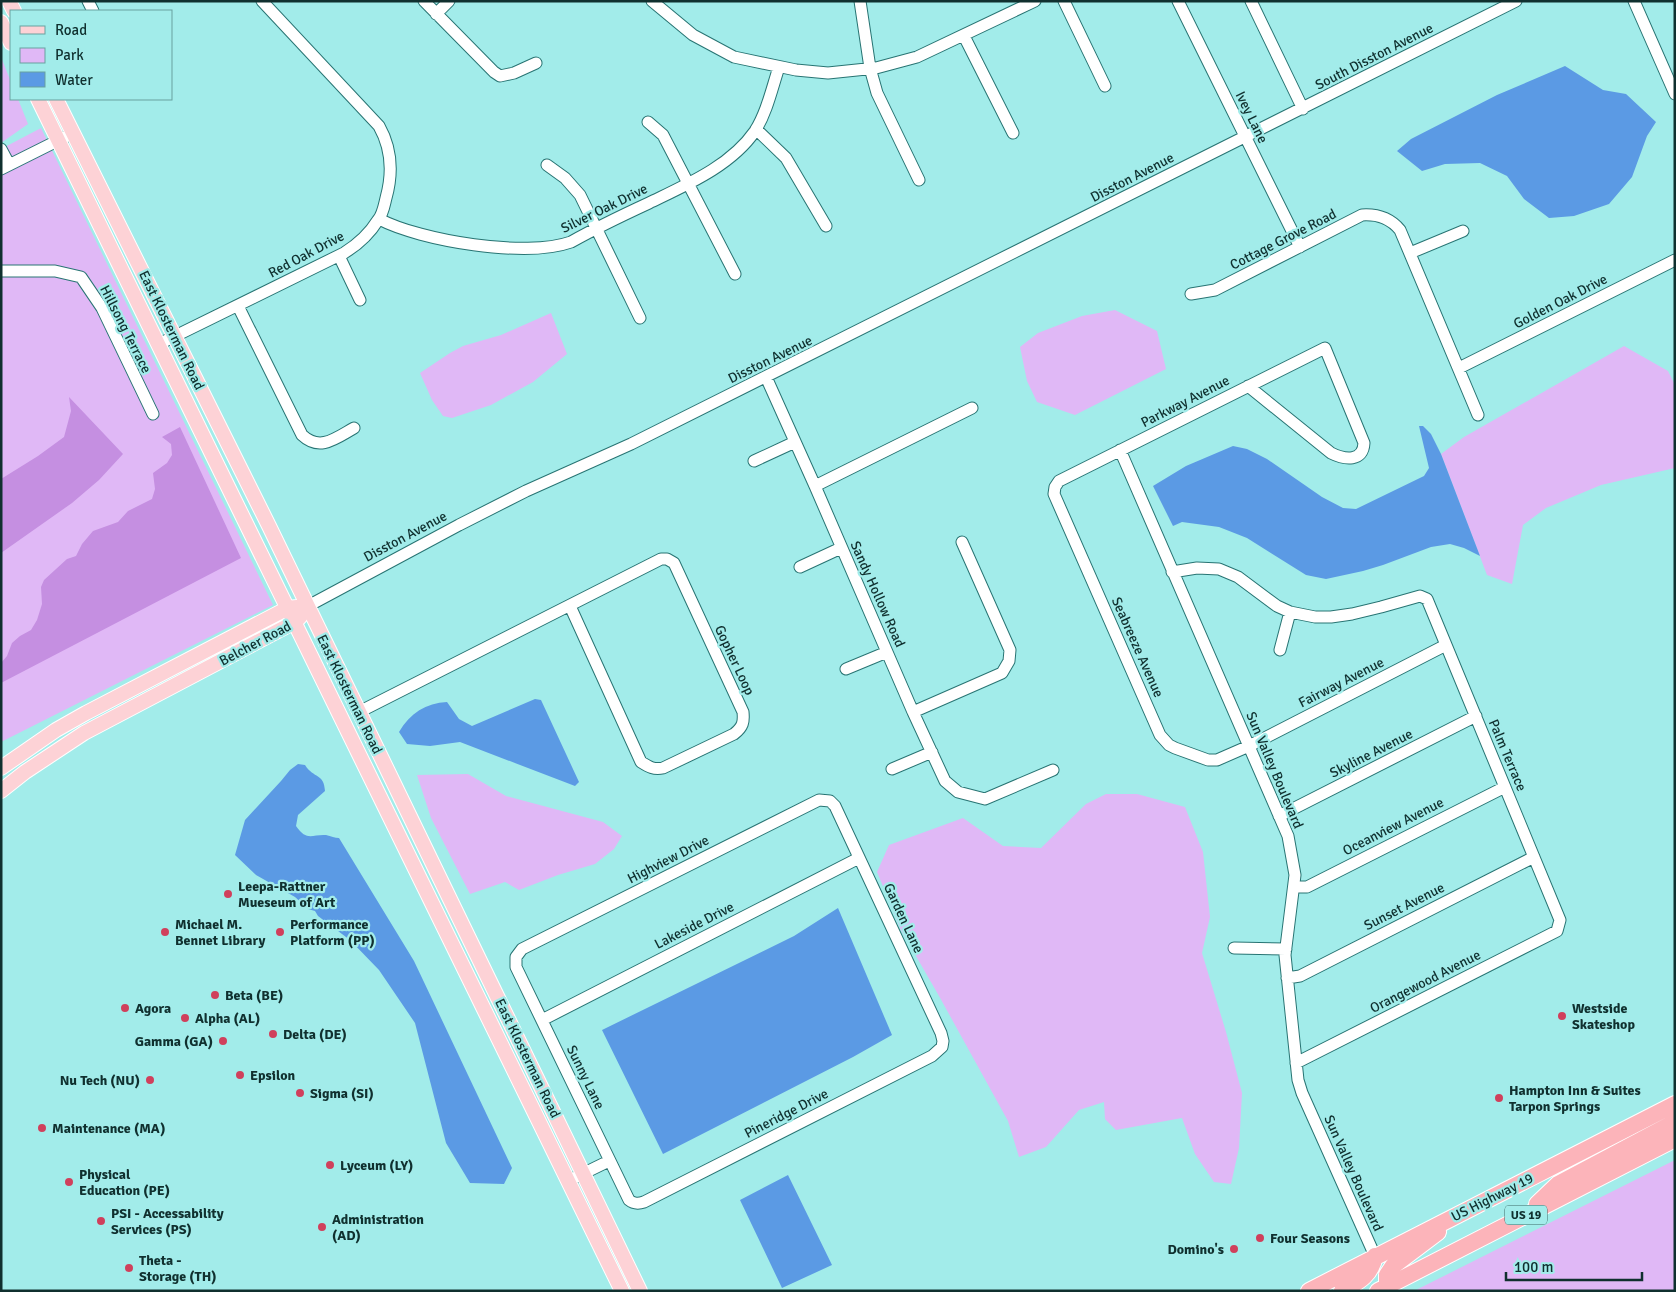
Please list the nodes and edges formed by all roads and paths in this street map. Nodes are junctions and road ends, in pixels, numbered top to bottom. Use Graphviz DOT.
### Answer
graph roads {
  1 [pos="262,1"];
  2 [pos="424,1"];
  3 [pos="449,1"];
  4 [pos="652,1"];
  5 [pos="860,1"];
  6 [pos="1035,1"];
  7 [pos="1064,1"];
  8 [pos="1178,1"];
  9 [pos="1251,1"];
  10 [pos="1516,1"];
  11 [pos="1634,1"];
  12 [pos="436,14"];
  13 [pos="1,22"];
  14 [pos="964,36"];
  15 [pos="10,41"];
  16 [pos="536,63"];
  17 [pos="779,66"];
  18 [pos="870,68"];
  19 [pos="1105,86"];
  20 [pos="1675,94"];
  21 [pos="38,100"];
  22 [pos="56,100"];
  23 [pos="1303,109"];
  24 [pos="648,122"];
  25 [pos="756,129"];
  26 [pos="73,133"];
  27 [pos="1013,134"];
  28 [pos="1245,138"];
  29 [pos="59,141"];
  30 [pos="1,149"];
  31 [pos="547,165"];
  32 [pos="5,166"];
  33 [pos="919,180"];
  34 [pos="688,184"];
  35 [pos="379,219"];
  36 [pos="826,226"];
  37 [pos="597,228"];
  38 [pos="1463,231"];
  39 [pos="1300,247"];
  40 [pos="1410,253"];
  41 [pos="339,256"];
  42 [pos="1675,260"];
  43 [pos="1,270"];
  44 [pos="735,274"];
  45 [pos="1190,294"];
  46 [pos="360,300"];
  47 [pos="238,306"];
  48 [pos="640,318"];
  49 [pos="175,337"];
  50 [pos="159,344"];
  51 [pos="1459,368"];
  52 [pos="766,378"];
  53 [pos="1248,386"];
  54 [pos="972,408"];
  55 [pos="153,414"];
  56 [pos="1478,415"];
  57 [pos="354,428"];
  58 [pos="795,442"];
  59 [pos="1120,450"];
  60 [pos="754,461"];
  61 [pos="1059,481"];
  62 [pos="815,486"];
  63 [pos="962,542"];
  64 [pos="841,548"];
  65 [pos="800,567"];
  66 [pos="1172,572"];
  67 [pos="308,606"];
  68 [pos="570,606"];
  69 [pos="288,608"];
  70 [pos="1290,612"];
  71 [pos="295,622"];
  72 [pos="1446,645"];
  73 [pos="1280,650"];
  74 [pos="887,652"];
  75 [pos="846,669"];
  76 [pos="359,712"];
  77 [pos="913,712"];
  78 [pos="1476,716"];
  79 [pos="1249,746"];
  80 [pos="932,752"];
  81 [pos="1,768"];
  82 [pos="892,769"];
  83 [pos="1053,770"];
  84 [pos="1505,787"];
  85 [pos="1,791"];
  86 [pos="833,803"];
  87 [pos="1279,816"];
  88 [pos="1534,857"];
  89 [pos="859,858"];
  90 [pos="1294,887"];
  91 [pos="1560,920"];
  92 [pos="1234,948"];
  93 [pos="1286,949"];
  94 [pos="518,953"];
  95 [pos="1287,978"];
  96 [pos="542,1020"];
  97 [pos="942,1047"];
  98 [pos="1296,1063"];
  99 [pos="1675,1104"];
  100 [pos="1675,1120"];
  101 [pos="1675,1139"];
  102 [pos="609,1160"];
  103 [pos="584,1173"];
  104 [pos="568,1180"];
  105 [pos="641,1203"];
  106 [pos="1463,1212"];
  107 [pos="1525,1216"];
  108 [pos="1375,1256"];
  109 [pos="1382,1288"];
  110 [pos="622,1291"];
  111 [pos="640,1291"];
  112 [pos="1309,1291"];
  113 [pos="1342,1291"];
  1 -- 35 [label="street, Red Oak Drive"];
  2 -- 12 [label="street"];
  3 -- 12 [label="street"];
  4 -- 17 [label="street"];
  5 -- 18 [label="street"];
  6 -- 14 [label="street"];
  7 -- 19 [label="street"];
  8 -- 28 [label="street, Ivey Lane"];
  9 -- 23 [label="street"];
  10 -- 23 [label="street, South Disston Avenue"];
  11 -- 20 [label="street"];
  12 -- 16 [label="street"];
  13 -- 15 [label="main road"];
  14 -- 18 [label="street"];
  14 -- 27 [label="street"];
  17 -- 18 [label="street"];
  17 -- 25 [label="street, Silver Oak Drive"];
  18 -- 33 [label="street"];
  21 -- 29 [label="main road, East Klosterman Road"];
  22 -- 26 [label="main road, East Klosterman Road"];
  23 -- 28 [label="street, South Disston Avenue"];
  24 -- 34 [label="street"];
  25 -- 34 [label="street, Silver Oak Drive"];
  25 -- 36 [label="street"];
  26 -- 29 [label="street"];
  26 -- 49 [label="main road, East Klosterman Road"];
  28 -- 39 [label="street, Ivey Lane"];
  28 -- 52 [label="street, Disston Avenue"];
  29 -- 32 [label="street"];
  29 -- 50 [label="main road, East Klosterman Road"];
  30 -- 32 [label="street"];
  31 -- 37 [label="street"];
  34 -- 37 [label="street, Silver Oak Drive"];
  34 -- 44 [label="street"];
  35 -- 37 [label="street, Silver Oak Drive"];
  35 -- 41 [label="street, Red Oak Drive"];
  37 -- 48 [label="street"];
  38 -- 40 [label="street"];
  39 -- 40 [label="street, Cottage Grove Road"];
  39 -- 45 [label="street, Cottage Grove Road"];
  40 -- 51 [label="street"];
  41 -- 46 [label="street"];
  41 -- 47 [label="street, Red Oak Drive"];
  42 -- 51 [label="street, Golden Oak Drive"];
  43 -- 55 [label="street, Hillsong Terrace"];
  47 -- 49 [label="street, Red Oak Drive"];
  47 -- 57 [label="street"];
  49 -- 50 [label="street, Red Oak Drive"];
  49 -- 67 [label="main road, East Klosterman Road"];
  50 -- 69 [label="main road, East Klosterman Road"];
  51 -- 56 [label="street"];
  52 -- 58 [label="street, Sandy Hollow Road"];
  52 -- 67 [label="street, Disston Avenue"];
  53 -- 53 [label="street, Parkway Avenue"];
  53 -- 59 [label="street, Parkway Avenue"];
  54 -- 62 [label="street"];
  58 -- 60 [label="street"];
  58 -- 62 [label="street, Sandy Hollow Road"];
  59 -- 61 [label="street, Parkway Avenue"];
  59 -- 66 [label="street, Sun Valley Boulevard"];
  61 -- 79 [label="street, Seabreeze Avenue"];
  62 -- 64 [label="street, Sandy Hollow Road"];
  63 -- 77 [label="street"];
  64 -- 65 [label="street"];
  64 -- 74 [label="street, Sandy Hollow Road"];
  66 -- 70 [label="street"];
  66 -- 79 [label="street, Sun Valley Boulevard"];
  67 -- 69 [label="main road, Belcher Road"];
  67 -- 71 [label="main road, Belcher Road"];
  67 -- 76 [label="main road, East Klosterman Road"];
  68 -- 68 [label="street, Gopher Loop"];
  68 -- 76 [label="street, Gopher Loop"];
  69 -- 71 [label="main road, East Klosterman Road"];
  69 -- 81 [label="main road, Belcher Road"];
  70 -- 72 [label="street, Palm Terrace"];
  70 -- 73 [label="street"];
  71 -- 85 [label="main road, Belcher Road"];
  71 -- 104 [label="main road, East Klosterman Road"];
  72 -- 78 [label="street, Palm Terrace"];
  72 -- 79 [label="street, Fairway Avenue"];
  74 -- 75 [label="street"];
  74 -- 77 [label="street, Sandy Hollow Road"];
  76 -- 103 [label="main road, East Klosterman Road"];
  77 -- 80 [label="street, Sandy Hollow Road"];
  78 -- 84 [label="street, Palm Terrace"];
  78 -- 87 [label="street, Skyline Avenue"];
  79 -- 87 [label="street, Sun Valley Boulevard"];
  80 -- 82 [label="street"];
  80 -- 83 [label="street, Sandy Hollow Road"];
  84 -- 88 [label="street, Palm Terrace"];
  84 -- 90 [label="street, Oceanview Avenue"];
  86 -- 89 [label="street, Garden Lane"];
  86 -- 94 [label="street, Highview Drive"];
  87 -- 90 [label="street, Sun Valley Boulevard"];
  88 -- 91 [label="street, Palm Terrace"];
  88 -- 95 [label="street, Sunset Avenue"];
  89 -- 96 [label="street, Lakeside Drive"];
  89 -- 97 [label="street, Garden Lane"];
  90 -- 93 [label="street, Sun Valley Boulevard"];
  91 -- 98 [label="street, Orangewood Avenue"];
  92 -- 93 [label="street"];
  93 -- 95 [label="street, Sun Valley Boulevard"];
  94 -- 96 [label="street, Sunny Lane"];
  95 -- 98 [label="street, Sun Valley Boulevard"];
  96 -- 102 [label="street, Sunny Lane"];
  97 -- 105 [label="street, Pineridge Drive"];
  98 -- 108 [label="street, Sun Valley Boulevard"];
  99 -- 106 [label="highway, US Highway 19 / US 19"];
  100 -- 107 [label="highway"];
  101 -- 107 [label="highway, US 19"];
  102 -- 103 [label="street"];
  102 -- 105 [label="street, Sunny Lane"];
  103 -- 104 [label="street"];
  103 -- 111 [label="main road, East Klosterman Road"];
  104 -- 110 [label="main road, East Klosterman Road"];
  106 -- 108 [label="highway, US Highway 19 / US 19"];
  106 -- 109 [label="highway"];
  107 -- 109 [label="highway, US 19"];
  108 -- 112 [label="highway, US Highway 19 / US 19"];
  108 -- 113 [label="highway"];
}
